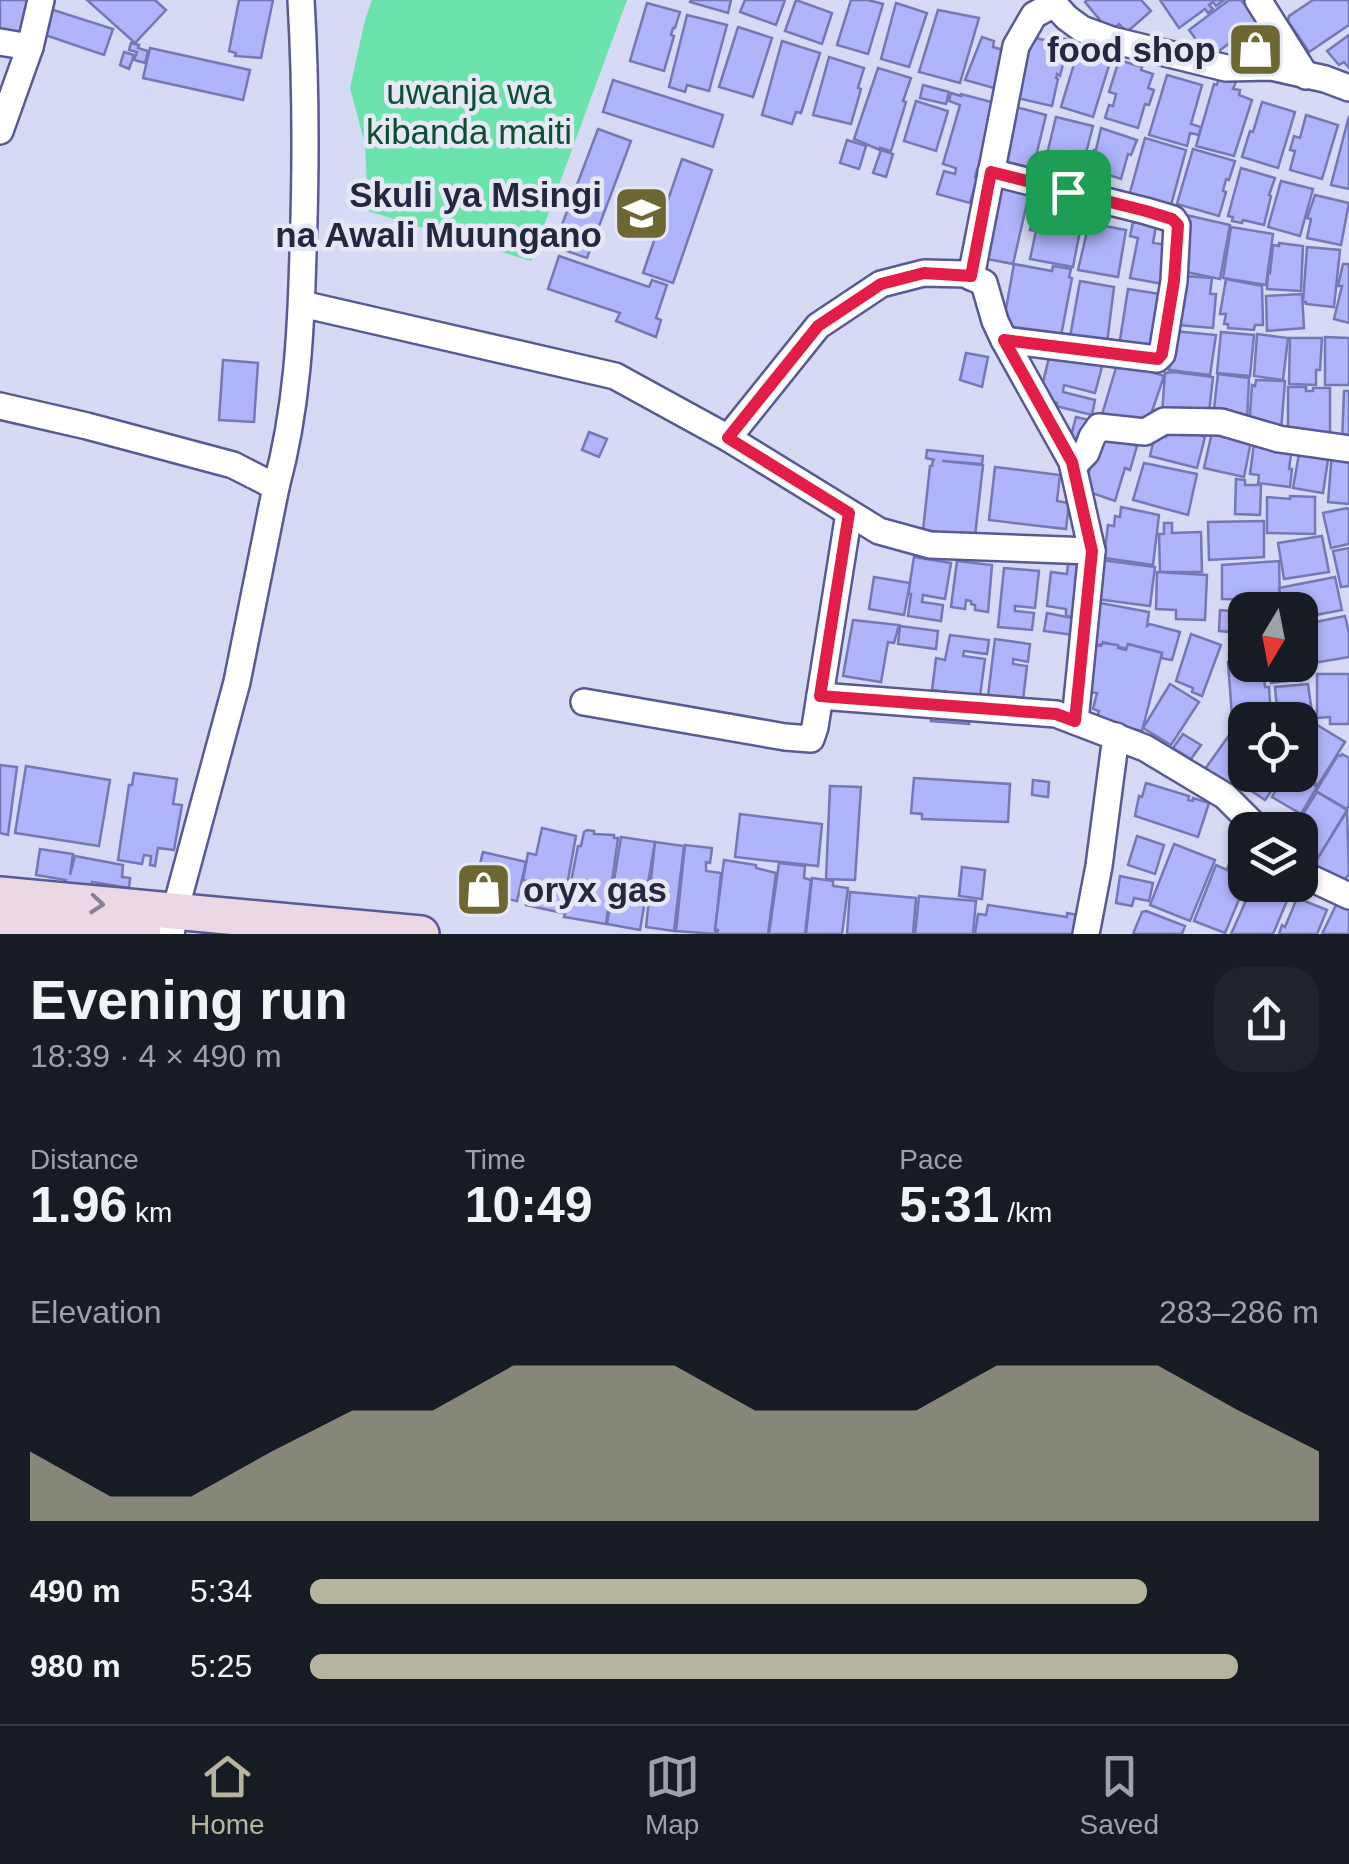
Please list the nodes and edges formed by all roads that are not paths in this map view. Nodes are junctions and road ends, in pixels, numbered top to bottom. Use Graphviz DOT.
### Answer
graph roads {
  1 [pos="41,0"];
  2 [pos="301,0"];
  3 [pos="1258,0"];
  4 [pos="1052,2"];
  5 [pos="0,42"];
  6 [pos="30,47"];
  7 [pos="1306,76"];
  8 [pos="1349,88"];
  9 [pos="1,122"];
  10 [pos="991,172"];
  11 [pos="971,276"];
  12 [pos="302,304"];
  13 [pos="1004,340"];
  14 [pos="0,406"];
  15 [pos="728,438"];
  16 [pos="1349,449"];
  17 [pos="1072,466"];
  18 [pos="276,487"];
  19 [pos="849,513"];
  20 [pos="1092,551"];
  21 [pos="820,696"];
  22 [pos="584,702"];
  23 [pos="1075,721"];
  24 [pos="1116,736"];
  25 [pos="1241,812"];
  26 [pos="1318,881"];
  27 [pos="0,895"];
  28 [pos="1349,896"];
  29 [pos="0,921"];
  30 [pos="173,922"];
  31 [pos="142,934"];
  32 [pos="422,934"];
  33 [pos="1086,934"];
  1 -- 6 [label="street"];
  2 -- 12 [label="street"];
  3 -- 7 [label="street"];
  4 -- 7 [label="street"];
  4 -- 10 [label="street"];
  5 -- 6 [label="street"];
  6 -- 9 [label="street"];
  7 -- 8 [label="street"];
  10 -- 11 [label="street"];
  10 -- 13 [label="street"];
  11 -- 13 [label="street"];
  11 -- 15 [label="street"];
  12 -- 15 [label="street"];
  12 -- 18 [label="street"];
  13 -- 17 [label="street"];
  14 -- 18 [label="street"];
  15 -- 19 [label="street"];
  16 -- 17 [label="street"];
  17 -- 20 [label="street"];
  18 -- 30 [label="street"];
  19 -- 20 [label="street"];
  19 -- 21 [label="street"];
  20 -- 23 [label="street"];
  21 -- 22 [label="street"];
  21 -- 23 [label="street"];
  23 -- 24 [label="street"];
  24 -- 25 [label="street"];
  24 -- 33 [label="street"];
  26 -- 28 [label="street"];
  27 -- 30 [label="main road, one-way"];
  29 -- 31 [label="main road"];
  30 -- 32 [label="main road"];
}
